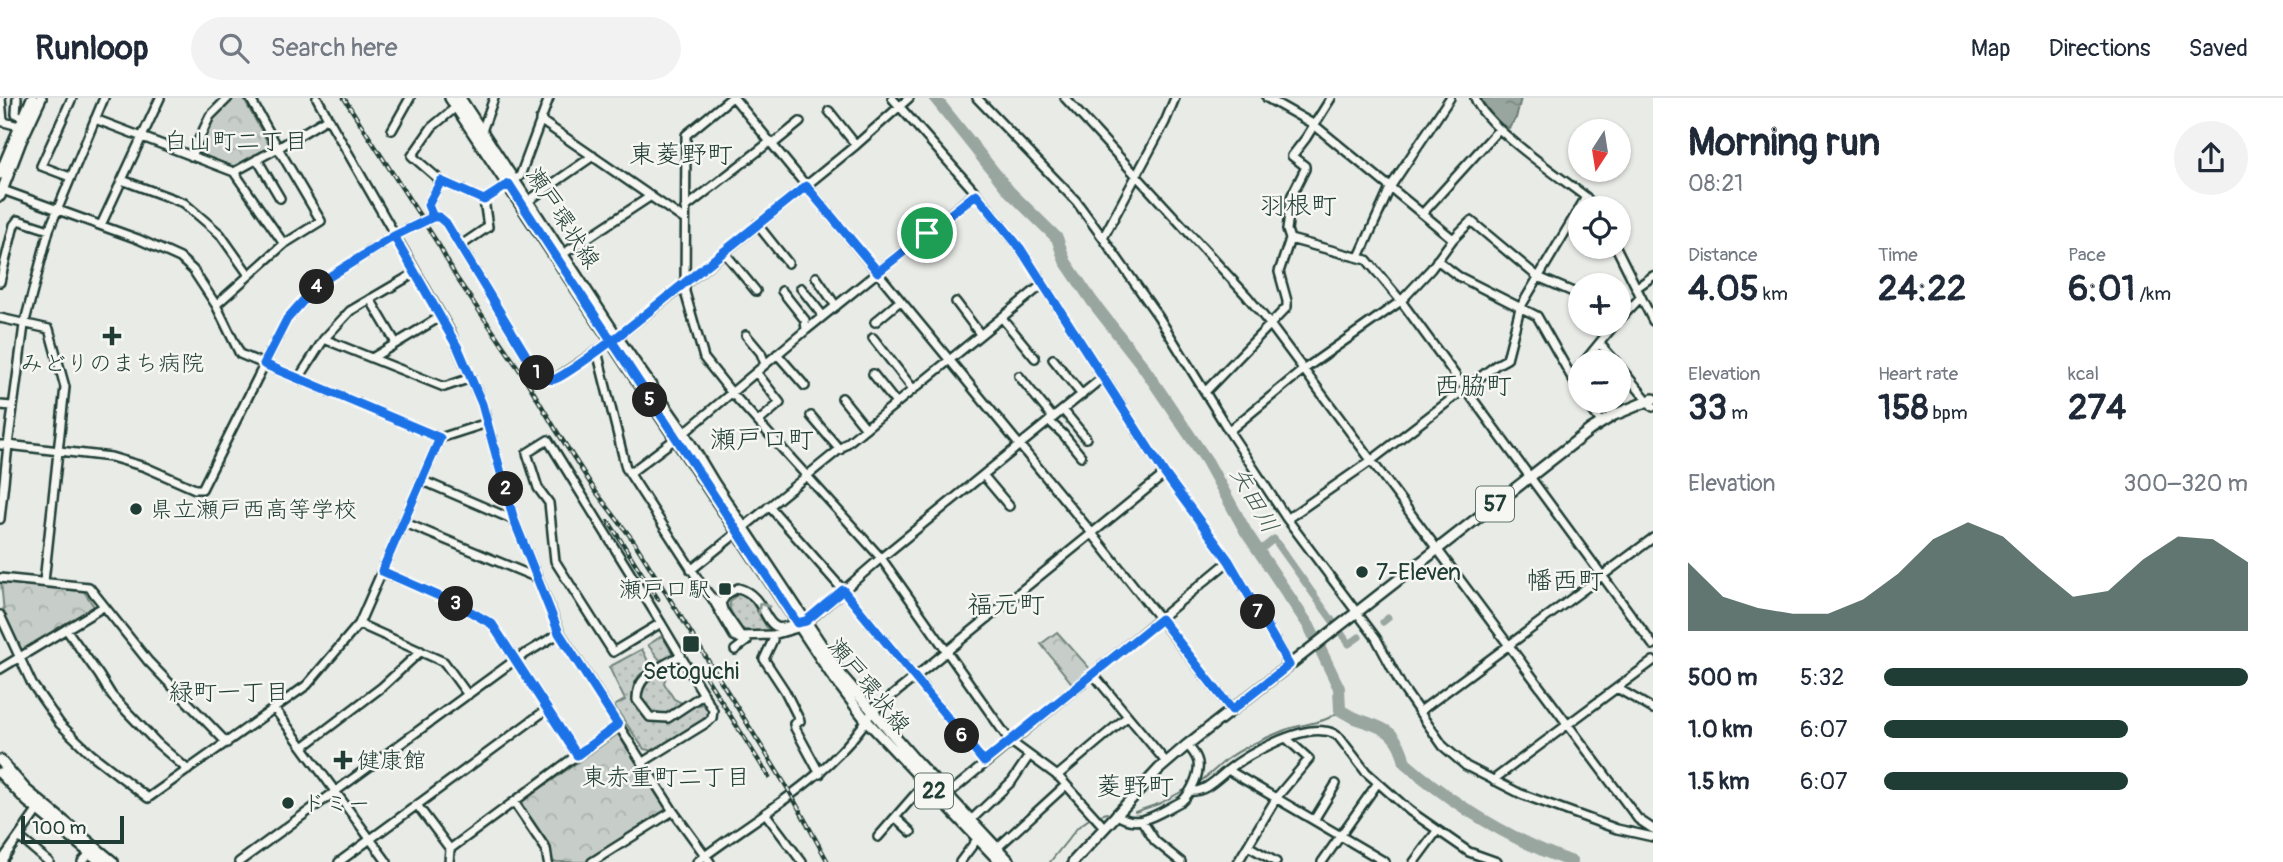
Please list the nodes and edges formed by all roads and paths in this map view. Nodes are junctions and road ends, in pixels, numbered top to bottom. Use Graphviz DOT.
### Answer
graph roads {
  1 [pos="1,98"];
  2 [pos="17,98"];
  3 [pos="32,98"];
  4 [pos="41,98"];
  5 [pos="72,98"];
  6 [pos="104,98"];
  7 [pos="160,98"];
  8 [pos="228,98"];
  9 [pos="250,98"];
  10 [pos="317,98"];
  11 [pos="410,98"];
  12 [pos="494,98"];
  13 [pos="549,98"];
  14 [pos="733,98"];
  15 [pos="892,98"];
  16 [pos="977,98"];
  17 [pos="1066,98"];
  18 [pos="1175,98"];
  19 [pos="1267,98"];
  20 [pos="1331,98"];
  21 [pos="1450,98"];
  22 [pos="1475,98"];
  23 [pos="455,101"];
  24 [pos="1074,101"];
  25 [pos="904,103"];
  26 [pos="829,111"];
  27 [pos="328,118"];
  28 [pos="95,119"];
  29 [pos="540,120"];
  30 [pos="2,121"];
  31 [pos="21,122"];
  32 [pos="800,122"];
  33 [pos="1313,124"];
  34 [pos="1499,129"];
  35 [pos="393,130"];
  36 [pos="482,131"];
  37 [pos="142,137"];
  38 [pos="772,142"];
  39 [pos="856,145"];
  40 [pos="278,148"];
  41 [pos="191,156"];
  42 [pos="593,156"];
  43 [pos="257,159"];
  44 [pos="234,172"];
  45 [pos="0,174"];
  46 [pos="1137,176"];
  47 [pos="70,177"];
  48 [pos="122,180"];
  49 [pos="441,181"];
  50 [pos="512,182"];
  51 [pos="806,186"];
  52 [pos="1391,186"];
  53 [pos="1,191"];
  54 [pos="976,194"];
  55 [pos="652,196"];
  56 [pos="1585,196"];
  57 [pos="280,198"];
  58 [pos="484,200"];
  59 [pos="528,201"];
  60 [pos="685,208"];
  61 [pos="57,209"];
  62 [pos="1423,213"];
  63 [pos="433,217"];
  64 [pos="685,220"];
  65 [pos="757,224"];
  66 [pos="101,225"];
  67 [pos="1568,227"];
  68 [pos="49,230"];
  69 [pos="398,234"];
  70 [pos="1103,238"];
  71 [pos="1290,239"];
  72 [pos="1453,239"];
  73 [pos="284,244"];
  74 [pos="460,246"];
  75 [pos="724,252"];
  76 [pos="562,254"];
  77 [pos="1359,257"];
  78 [pos="1622,259"];
  79 [pos="1437,260"];
  80 [pos="788,263"];
  81 [pos="878,272"];
  82 [pos="415,273"];
  83 [pos="249,275"];
  84 [pos="816,276"];
  85 [pos="1653,276"];
  86 [pos="1538,277"];
  87 [pos="0,282"];
  88 [pos="685,284"];
  89 [pos="1043,284"];
  90 [pos="801,288"];
  91 [pos="1636,288"];
  92 [pos="1568,290"];
  93 [pos="756,291"];
  94 [pos="782,291"];
  95 [pos="1641,297"];
  96 [pos="370,299"];
  97 [pos="900,301"];
  98 [pos="1401,301"];
  99 [pos="956,302"];
  100 [pos="216,305"];
  101 [pos="836,306"];
  102 [pos="1631,306"];
  103 [pos="1520,308"];
  104 [pos="823,316"];
  105 [pos="440,317"];
  106 [pos="0,318"];
  107 [pos="1002,318"];
  108 [pos="1653,321"];
  109 [pos="875,322"];
  110 [pos="1269,323"];
  111 [pos="24,325"];
  112 [pos="806,330"];
  113 [pos="981,334"];
  114 [pos="746,335"];
  115 [pos="1606,336"];
  116 [pos="873,338"];
  117 [pos="324,339"];
  118 [pos="615,339"];
  119 [pos="396,343"];
  120 [pos="1600,344"];
  121 [pos="1595,350"];
  122 [pos="1605,350"];
  123 [pos="597,351"];
  124 [pos="777,354"];
  125 [pos="372,358"];
  126 [pos="1035,358"];
  127 [pos="948,359"];
  128 [pos="1053,359"];
  129 [pos="264,364"];
  130 [pos="765,365"];
  131 [pos="1303,370"];
  132 [pos="1568,370"];
  133 [pos="756,372"];
  134 [pos="873,374"];
  135 [pos="1019,376"];
  136 [pos="299,378"];
  137 [pos="471,378"];
  138 [pos="1102,378"];
  139 [pos="1631,379"];
  140 [pos="805,386"];
  141 [pos="913,389"];
  142 [pos="1464,390"];
  143 [pos="732,392"];
  144 [pos="1205,392"];
  145 [pos="1082,395"];
  146 [pos="842,398"];
  147 [pos="896,403"];
  148 [pos="1651,403"];
  149 [pos="0,405"];
  150 [pos="12,406"];
  151 [pos="1063,410"];
  152 [pos="1595,413"];
  153 [pos="811,416"];
  154 [pos="1051,420"];
  155 [pos="759,421"];
  156 [pos="1601,422"];
  157 [pos="487,424"];
  158 [pos="866,428"];
  159 [pos="1229,430"];
  160 [pos="679,436"];
  161 [pos="440,438"];
  162 [pos="1086,438"];
  163 [pos="4,445"];
  164 [pos="1020,445"];
  165 [pos="58,450"];
  166 [pos="840,450"];
  167 [pos="1081,456"];
  168 [pos="1372,460"];
  169 [pos="630,473"];
  170 [pos="1165,474"];
  171 [pos="983,475"];
  172 [pos="808,476"];
  173 [pos="1529,477"];
  174 [pos="421,480"];
  175 [pos="769,506"];
  176 [pos="1009,506"];
  177 [pos="0,519"];
  178 [pos="1287,519"];
  179 [pos="514,520"];
  180 [pos="403,522"];
  181 [pos="741,530"];
  182 [pos="1091,532"];
  183 [pos="1653,538"];
  184 [pos="1438,549"];
  185 [pos="881,558"];
  186 [pos="1229,561"];
  187 [pos="691,569"];
  188 [pos="382,571"];
  189 [pos="1603,575"];
  190 [pos="0,578"];
  191 [pos="535,578"];
  192 [pos="44,582"];
  193 [pos="843,590"];
  194 [pos="712,597"];
  195 [pos="722,603"];
  196 [pos="103,607"];
  197 [pos="1357,612"];
  198 [pos="0,615"];
  199 [pos="1161,619"];
  200 [pos="661,623"];
  201 [pos="359,624"];
  202 [pos="802,624"];
  203 [pos="66,629"];
  204 [pos="559,633"];
  205 [pos="774,635"];
  206 [pos="747,639"];
  207 [pos="1509,645"];
  208 [pos="1653,645"];
  209 [pos="946,649"];
  210 [pos="735,650"];
  211 [pos="421,651"];
  212 [pos="681,655"];
  213 [pos="19,659"];
  214 [pos="515,660"];
  215 [pos="1653,661"];
  216 [pos="1292,662"];
  217 [pos="0,669"];
  218 [pos="1093,674"];
  219 [pos="913,676"];
  220 [pos="1618,688"];
  221 [pos="704,694"];
  222 [pos="468,695"];
  223 [pos="274,708"];
  224 [pos="1653,709"];
  225 [pos="546,710"];
  226 [pos="1232,710"];
  227 [pos="1419,712"];
  228 [pos="869,716"];
  229 [pos="1128,716"];
  230 [pos="1568,724"];
  231 [pos="618,725"];
  232 [pos="1286,738"];
  233 [pos="1010,741"];
  234 [pos="227,743"];
  235 [pos="1187,745"];
  236 [pos="303,747"];
  237 [pos="577,755"];
  238 [pos="1028,756"];
  239 [pos="0,760"];
  240 [pos="643,762"];
  241 [pos="984,762"];
  242 [pos="1166,762"];
  243 [pos="188,770"];
  244 [pos="1228,770"];
  245 [pos="0,773"];
  246 [pos="820,774"];
  247 [pos="1057,776"];
  248 [pos="1494,781"];
  249 [pos="926,782"];
  250 [pos="1336,784"];
  251 [pos="1377,784"];
  252 [pos="1066,785"];
  253 [pos="1190,791"];
  254 [pos="336,792"];
  255 [pos="947,794"];
  256 [pos="1276,797"];
  257 [pos="514,802"];
  258 [pos="417,805"];
  259 [pos="40,806"];
  260 [pos="673,811"];
  261 [pos="765,813"];
  262 [pos="1115,814"];
  263 [pos="896,818"];
  264 [pos="971,820"];
  265 [pos="1314,820"];
  266 [pos="1142,821"];
  267 [pos="1102,825"];
  268 [pos="1653,829"];
  269 [pos="1437,831"];
  270 [pos="911,832"];
  271 [pos="1340,835"];
  272 [pos="19,837"];
  273 [pos="878,837"];
  274 [pos="1653,837"];
  275 [pos="978,838"];
  276 [pos="370,840"];
  277 [pos="1248,846"];
  278 [pos="997,848"];
  279 [pos="450,849"];
  280 [pos="90,853"];
  281 [pos="708,859"];
  282 [pos="3,862"];
  283 [pos="49,862"];
  284 [pos="82,862"];
  285 [pos="101,862"];
  286 [pos="113,862"];
  287 [pos="239,862"];
  288 [pos="339,862"];
  289 [pos="387,862"];
  290 [pos="450,862"];
  291 [pos="548,862"];
  292 [pos="592,862"];
  293 [pos="697,862"];
  294 [pos="802,862"];
  295 [pos="960,862"];
  296 [pos="1000,862"];
  297 [pos="1010,862"];
  298 [pos="1073,862"];
  299 [pos="1181,862"];
  300 [pos="1238,862"];
  301 [pos="1276,862"];
  302 [pos="1322,862"];
  303 [pos="1385,862"];
  304 [pos="1414,862"];
  305 [pos="1497,862"];
  1 -- 30 [label="street"];
  2 -- 31 [label="street"];
  3 -- 31 [label="main road"];
  4 -- 53 [label="main road"];
  5 -- 47 [label="street"];
  6 -- 28 [label="street"];
  7 -- 37 [label="street"];
  8 -- 41 [label="street"];
  9 -- 40 [label="street"];
  10 -- 27 [label="street"];
  11 -- 35 [label="street"];
  12 -- 36 [label="street"];
  13 -- 29 [label="street"];
  14 -- 38 [label="street"];
  14 -- 60 [label="street"];
  15 -- 25 [label="street"];
  16 -- 70 [label="street"];
  17 -- 24 [label="street"];
  18 -- 46 [label="street"];
  19 -- 33 [label="street"];
  20 -- 33 [label="street"];
  21 -- 52 [label="street"];
  22 -- 34 [label="street"];
  23 -- 36 [label="main road, 瀬戸環状線 / 22"];
  23 -- 49 [label="street"];
  23 -- 50 [label="main road, 瀬戸環状線 / 22"];
  24 -- 46 [label="street"];
  25 -- 39 [label="street"];
  25 -- 54 [label="street"];
  26 -- 39 [label="street"];
  27 -- 40 [label="street"];
  27 -- 69 [label="street"];
  28 -- 37 [label="street"];
  28 -- 47 [label="street"];
  29 -- 42 [label="street"];
  29 -- 50 [label="street"];
  30 -- 31 [label="street"];
  31 -- 45 [label="main road"];
  32 -- 38 [label="street"];
  33 -- 52 [label="street"];
  33 -- 71 [label="street"];
  34 -- 56 [label="street"];
  34 -- 62 [label="street"];
  36 -- 50 [label="main road, 瀬戸環状線 / 22"];
  37 -- 41 [label="street"];
  37 -- 48 [label="street"];
  38 -- 51 [label="street"];
  38 -- 60 [label="street"];
  39 -- 51 [label="street"];
  40 -- 43 [label="street"];
  40 -- 73 [label="street"];
  41 -- 44 [label="street"];
  42 -- 55 [label="street"];
  42 -- 59 [label="street"];
  43 -- 44 [label="street"];
  43 -- 57 [label="street"];
  44 -- 73 [label="street"];
  46 -- 70 [label="street"];
  46 -- 110 [label="street"];
  47 -- 61 [label="street"];
  48 -- 66 [label="street"];
  48 -- 83 [label="street"];
  49 -- 58 [label="street"];
  49 -- 63 [label="street"];
  50 -- 58 [label="street"];
  50 -- 59 [label="main road, 瀬戸環状線 / 22"];
  50 -- 118 [label="main road, 瀬戸環状線 / 22"];
  51 -- 65 [label="street"];
  51 -- 81 [label="street"];
  52 -- 62 [label="street"];
  52 -- 77 [label="street"];
  53 -- 61 [label="street"];
  54 -- 81 [label="street"];
  54 -- 89 [label="street"];
  55 -- 64 [label="street"];
  55 -- 76 [label="street"];
  58 -- 74 [label="street"];
  59 -- 76 [label="main road, 瀬戸環状線 / 22"];
  60 -- 64 [label="street"];
  61 -- 66 [label="street"];
  61 -- 68 [label="street"];
  62 -- 72 [label="street"];
  63 -- 69 [label="street, bridge"];
  63 -- 74 [label="street"];
  64 -- 88 [label="street"];
  65 -- 75 [label="street"];
  65 -- 80 [label="street"];
  66 -- 100 [label="street"];
  67 -- 86 [label="street"];
  68 -- 87 [label="street"];
  68 -- 111 [label="street"];
  69 -- 82 [label="street"];
  69 -- 129 [label="street"];
  70 -- 144 [label="street"];
  71 -- 77 [label="street"];
  71 -- 110 [label="street"];
  72 -- 79 [label="street"];
  72 -- 86 [label="street"];
  73 -- 83 [label="street"];
  74 -- 123 [label="street"];
  75 -- 88 [label="street"];
  75 -- 93 [label="street"];
  76 -- 118 [label="main road, 瀬戸環状線 / 22"];
  77 -- 98 [label="street"];
  78 -- 91 [label="street"];
  79 -- 98 [label="street"];
  79 -- 103 [label="street"];
  81 -- 97 [label="street"];
  81 -- 101 [label="street"];
  82 -- 96 [label="street"];
  82 -- 105 [label="street"];
  83 -- 100 [label="street"];
  84 -- 101 [label="street"];
  85 -- 91 [label="street"];
  86 -- 92 [label="street"];
  86 -- 103 [label="street"];
  88 -- 118 [label="street"];
  88 -- 143 [label="street"];
  89 -- 107 [label="street"];
  89 -- 138 [label="street"];
  90 -- 104 [label="street"];
  91 -- 95 [label="street"];
  94 -- 112 [label="street"];
  95 -- 102 [label="street"];
  95 -- 108 [label="street"];
  96 -- 117 [label="street"];
  96 -- 119 [label="street"];
  97 -- 109 [label="street"];
  97 -- 127 [label="street"];
  98 -- 131 [label="street"];
  98 -- 142 [label="street"];
  99 -- 113 [label="street"];
  100 -- 129 [label="street"];
  101 -- 104 [label="street"];
  103 -- 132 [label="street"];
  103 -- 142 [label="street"];
  104 -- 112 [label="street"];
  105 -- 119 [label="street"];
  105 -- 137 [label="street"];
  106 -- 111 [label="street"];
  107 -- 113 [label="street"];
  107 -- 126 [label="street"];
  110 -- 131 [label="street"];
  110 -- 144 [label="street"];
  111 -- 150 [label="street"];
  111 -- 165 [label="street"];
  112 -- 124 [label="street"];
  113 -- 127 [label="street"];
  114 -- 130 [label="street"];
  115 -- 120 [label="street"];
  116 -- 141 [label="street"];
  117 -- 125 [label="street"];
  117 -- 136 [label="street"];
  118 -- 123 [label="street"];
  118 -- 160 [label="main road, 瀬戸環状線 / 22"];
  119 -- 125 [label="street"];
  120 -- 121 [label="street"];
  120 -- 122 [label="street"];
  123 -- 169 [label="street"];
  124 -- 130 [label="street"];
  124 -- 140 [label="street"];
  125 -- 137 [label="street"];
  127 -- 141 [label="street"];
  127 -- 164 [label="street"];
  128 -- 145 [label="street"];
  129 -- 136 [label="street"];
  129 -- 165 [label="street"];
  130 -- 133 [label="street"];
  131 -- 159 [label="street"];
  131 -- 168 [label="street"];
  133 -- 143 [label="street"];
  133 -- 155 [label="street"];
  134 -- 147 [label="street"];
  135 -- 154 [label="street"];
  136 -- 161 [label="street"];
  137 -- 157 [label="street"];
  138 -- 145 [label="street"];
  138 -- 170 [label="street"];
  139 -- 148 [label="street"];
  141 -- 147 [label="street"];
  142 -- 168 [label="street"];
  142 -- 173 [label="street"];
  143 -- 155 [label="street"];
  143 -- 160 [label="street"];
  144 -- 159 [label="street"];
  145 -- 151 [label="street"];
  146 -- 158 [label="street"];
  147 -- 158 [label="street"];
  148 -- 156 [label="main road, 57"];
  149 -- 150 [label="street"];
  150 -- 163 [label="street"];
  151 -- 154 [label="street"];
  151 -- 162 [label="street"];
  152 -- 156 [label="street"];
  153 -- 166 [label="street"];
  154 -- 164 [label="street"];
  154 -- 167 [label="street"];
  155 -- 172 [label="street"];
  156 -- 173 [label="main road, 57"];
  157 -- 161 [label="street"];
  157 -- 179 [label="street"];
  158 -- 166 [label="street"];
  159 -- 178 [label="street"];
  160 -- 169 [label="street"];
  160 -- 181 [label="main road, 瀬戸環状線 / 22"];
  161 -- 174 [label="street"];
  163 -- 165 [label="street"];
  163 -- 177 [label="street"];
  164 -- 171 [label="street"];
  164 -- 182 [label="street"];
  165 -- 192 [label="street"];
  166 -- 172 [label="street"];
  168 -- 178 [label="street"];
  168 -- 184 [label="street"];
  169 -- 187 [label="street"];
  170 -- 182 [label="street"];
  170 -- 186 [label="street"];
  171 -- 176 [label="street"];
  171 -- 185 [label="street"];
  172 -- 175 [label="street"];
  172 -- 185 [label="street"];
  173 -- 184 [label="main road, 57"];
  173 -- 189 [label="street"];
  174 -- 179 [label="street"];
  174 -- 180 [label="street"];
  175 -- 181 [label="street"];
  175 -- 193 [label="street"];
  178 -- 197 [label="street"];
  179 -- 191 [label="street"];
  180 -- 188 [label="street"];
  180 -- 191 [label="street"];
  181 -- 187 [label="street"];
  181 -- 202 [label="main road, 瀬戸環状線 / 22"];
  182 -- 199 [label="street"];
  182 -- 209 [label="street"];
  183 -- 189 [label="street"];
  184 -- 197 [label="main road, 57"];
  184 -- 207 [label="street"];
  185 -- 193 [label="street"];
  185 -- 209 [label="street"];
  186 -- 199 [label="street"];
  186 -- 216 [label="street"];
  187 -- 194 [label="street"];
  188 -- 201 [label="street"];
  188 -- 214 [label="street"];
  189 -- 207 [label="street"];
  189 -- 208 [label="street"];
  190 -- 192 [label="street"];
  191 -- 204 [label="street"];
  192 -- 196 [label="street"];
  193 -- 202 [label="street"];
  193 -- 219 [label="street"];
  194 -- 195 [label="street"];
  194 -- 206 [label="street"];
  202 -- 195 [label="street, one-way"];
  195 -- 206 [label="street"];
  196 -- 203 [label="street"];
  196 -- 234 [label="street"];
  197 -- 216 [label="main road, 57"];
  197 -- 227 [label="street"];
  198 -- 213 [label="street"];
  199 -- 218 [label="street"];
  199 -- 226 [label="street"];
  200 -- 200 [label="street"];
  200 -- 212 [label="street"];
  201 -- 211 [label="street"];
  201 -- 223 [label="street"];
  202 -- 205 [label="street"];
  202 -- 228 [label="main road, 瀬戸環状線 / 22"];
  203 -- 213 [label="street"];
  203 -- 243 [label="street"];
  204 -- 214 [label="street"];
  204 -- 231 [label="street"];
  205 -- 206 [label="street"];
  205 -- 246 [label="street"];
  206 -- 210 [label="street"];
  207 -- 227 [label="street"];
  207 -- 230 [label="street"];
  209 -- 219 [label="street"];
  209 -- 233 [label="street"];
  211 -- 222 [label="street"];
  211 -- 236 [label="street"];
  212 -- 221 [label="street"];
  212 -- 221 [label="street"];
  213 -- 217 [label="street"];
  213 -- 243 [label="street"];
  214 -- 222 [label="street"];
  214 -- 225 [label="street"];
  215 -- 220 [label="street"];
  216 -- 226 [label="main road, 57"];
  218 -- 229 [label="street"];
  218 -- 233 [label="street"];
  219 -- 228 [label="street"];
  219 -- 241 [label="street"];
  220 -- 224 [label="street"];
  220 -- 230 [label="street"];
  221 -- 240 [label="street"];
  222 -- 254 [label="street"];
  223 -- 234 [label="street"];
  223 -- 236 [label="street"];
  225 -- 237 [label="street"];
  225 -- 258 [label="street"];
  226 -- 235 [label="main road, 57"];
  227 -- 248 [label="street"];
  228 -- 246 [label="street"];
  228 -- 249 [label="main road, 瀬戸環状線 / 22"];
  228 -- 255 [label="main road, 瀬戸環状線 / 22"];
  229 -- 242 [label="street"];
  229 -- 247 [label="street"];
  230 -- 248 [label="street"];
  230 -- 268 [label="street"];
  231 -- 237 [label="street"];
  231 -- 240 [label="street"];
  232 -- 244 [label="street"];
  232 -- 251 [label="street"];
  232 -- 256 [label="street"];
  233 -- 238 [label="street"];
  233 -- 241 [label="street"];
  234 -- 243 [label="street"];
  235 -- 242 [label="main road, 57"];
  235 -- 253 [label="street"];
  236 -- 254 [label="street"];
  237 -- 257 [label="street"];
  238 -- 247 [label="street"];
  238 -- 264 [label="street"];
  239 -- 259 [label="main road"];
  240 -- 260 [label="street"];
  241 -- 255 [label="street"];
  242 -- 262 [label="main road, 57"];
  244 -- 253 [label="street"];
  244 -- 256 [label="street"];
  245 -- 259 [label="main road"];
  246 -- 261 [label="street"];
  247 -- 252 [label="street"];
  248 -- 274 [label="street"];
  249 -- 263 [label="street"];
  249 -- 275 [label="main road, 瀬戸環状線 / 22"];
  250 -- 265 [label="street"];
  251 -- 269 [label="street"];
  251 -- 271 [label="street"];
  252 -- 267 [label="street"];
  252 -- 278 [label="street"];
  253 -- 266 [label="street"];
  254 -- 276 [label="street"];
  254 -- 287 [label="street"];
  255 -- 264 [label="main road, 瀬戸環状線 / 22"];
  256 -- 265 [label="street"];
  256 -- 277 [label="street"];
  257 -- 279 [label="street"];
  257 -- 291 [label="street"];
  258 -- 276 [label="street"];
  258 -- 279 [label="street"];
  259 -- 272 [label="street"];
  259 -- 280 [label="main road"];
  259 -- 286 [label="main road"];
  260 -- 281 [label="street"];
  260 -- 292 [label="street"];
  261 -- 281 [label="street"];
  261 -- 294 [label="street"];
  262 -- 266 [label="street"];
  262 -- 267 [label="main road, 57"];
  263 -- 270 [label="street"];
  263 -- 273 [label="street"];
  264 -- 278 [label="main road, 瀬戸環状線 / 22"];
  265 -- 271 [label="street"];
  266 -- 299 [label="street"];
  267 -- 298 [label="main road, 57"];
  269 -- 304 [label="street"];
  269 -- 305 [label="street"];
  271 -- 302 [label="street"];
  271 -- 303 [label="street"];
  272 -- 282 [label="street"];
  272 -- 283 [label="street"];
  275 -- 295 [label="street"];
  275 -- 296 [label="main road, 瀬戸環状線 / 22"];
  276 -- 288 [label="street"];
  276 -- 289 [label="street"];
  277 -- 300 [label="street"];
  277 -- 301 [label="street"];
  278 -- 297 [label="main road, 瀬戸環状線 / 22"];
  279 -- 290 [label="street"];
  280 -- 284 [label="street"];
  280 -- 285 [label="main road"];
  281 -- 293 [label="street"];
}
